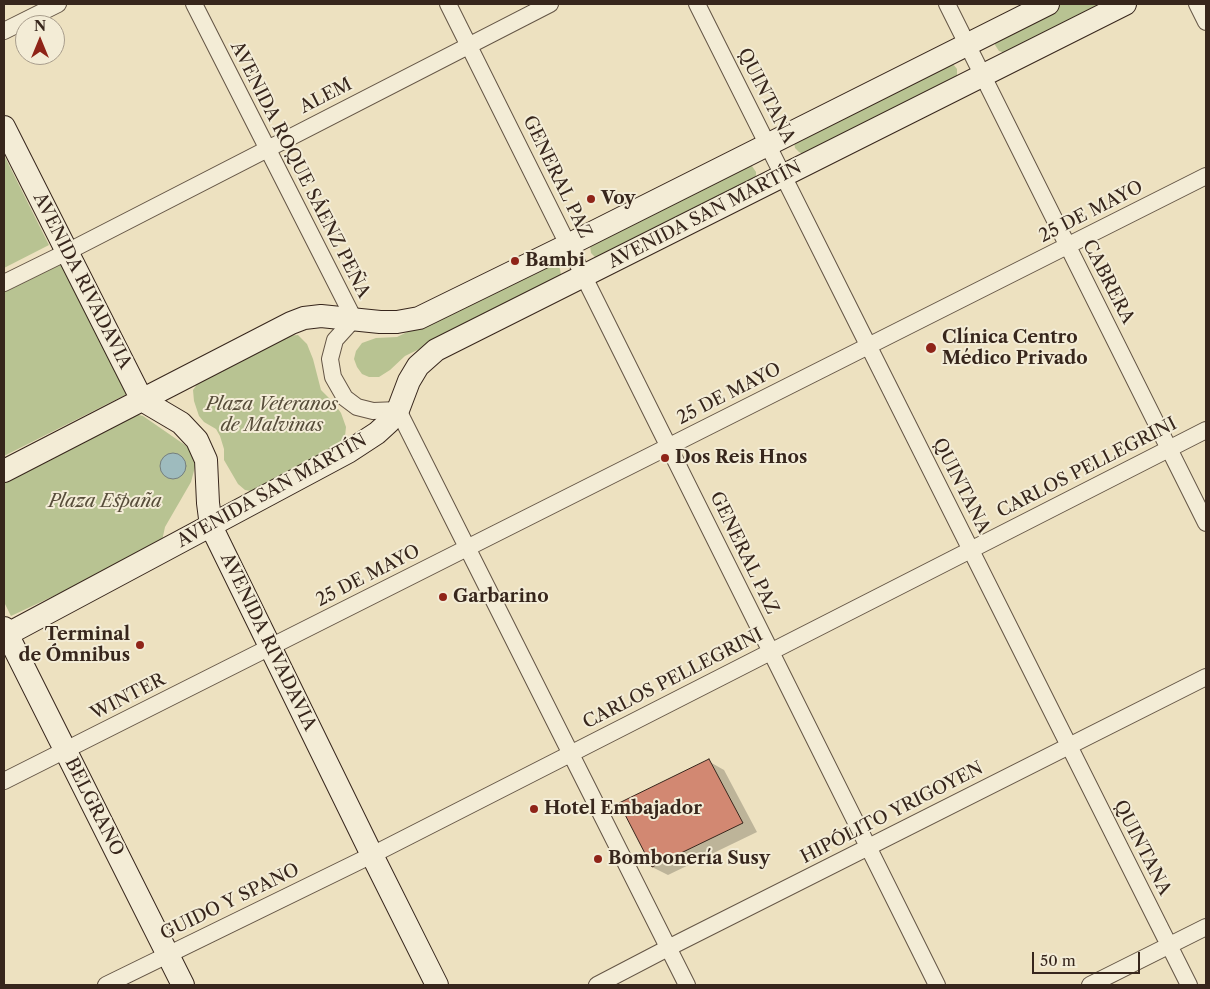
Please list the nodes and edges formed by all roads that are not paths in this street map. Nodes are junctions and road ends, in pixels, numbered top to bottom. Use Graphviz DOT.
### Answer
graph roads {
  1 [pos="58,4"];
  2 [pos="194,4"];
  3 [pos="448,4"];
  4 [pos="550,4"];
  5 [pos="697,4"];
  6 [pos="947,4"];
  7 [pos="1048,4"];
  8 [pos="1125,4"];
  9 [pos="1197,4"];
  10 [pos="1206,22"];
  11 [pos="4,31"];
  12 [pos="968,44"];
  13 [pos="469,45"];
  14 [pos="983,75"];
  15 [pos="4,127"];
  16 [pos="768,144"];
  17 [pos="267,149"];
  18 [pos="784,175"];
  19 [pos="1206,176"];
  20 [pos="568,245"];
  21 [pos="1068,246"];
  22 [pos="67,252"];
  23 [pos="584,276"];
  24 [pos="4,283"];
  25 [pos="354,319"];
  26 [pos="868,346"];
  27 [pos="142,400"];
  28 [pos="398,410"];
  29 [pos="1206,430"];
  30 [pos="669,447"];
  31 [pos="1169,448"];
  32 [pos="4,472"];
  33 [pos="1206,523"];
  34 [pos="211,526"];
  35 [pos="467,548"];
  36 [pos="970,550"];
  37 [pos="5,633"];
  38 [pos="270,647"];
  39 [pos="771,652"];
  40 [pos="1206,677"];
  41 [pos="1069,746"];
  42 [pos="66,750"];
  43 [pos="570,754"];
  44 [pos="4,781"];
  45 [pos="868,847"];
  46 [pos="372,855"];
  47 [pos="1206,927"];
  48 [pos="1169,946"];
  49 [pos="668,948"];
  50 [pos="168,955"];
  51 [pos="106,985"];
  52 [pos="183,985"];
  53 [pos="437,985"];
  54 [pos="597,985"];
  55 [pos="687,985"];
  56 [pos="937,985"];
  57 [pos="1090,985"];
  58 [pos="1189,985"];
  1 -- 11 [label="street"];
  2 -- 17 [label="street, AVENIDA ROQUE SÁENZ PEÑA"];
  3 -- 13 [label="street, GENERAL PAZ"];
  4 -- 13 [label="street, ALEM"];
  5 -- 16 [label="street, QUINTANA"];
  6 -- 12 [label="street, CABRERA"];
  7 -- 12 [label="main road, AVENIDA SAN MARTÍN"];
  8 -- 14 [label="main road, AVENIDA SAN MARTÍN"];
  9 -- 10 [label="street"];
  12 -- 14 [label="street, CABRERA"];
  12 -- 16 [label="main road, AVENIDA SAN MARTÍN"];
  13 -- 17 [label="street, ALEM"];
  13 -- 20 [label="street, GENERAL PAZ"];
  14 -- 18 [label="main road, AVENIDA SAN MARTÍN"];
  14 -- 21 [label="street, CABRERA"];
  15 -- 22 [label="main road, AVENIDA RIVADAVIA"];
  16 -- 18 [label="street, QUINTANA"];
  16 -- 20 [label="main road, AVENIDA SAN MARTÍN"];
  17 -- 22 [label="street, ALEM"];
  17 -- 25 [label="street, AVENIDA ROQUE SÁENZ PEÑA"];
  18 -- 23 [label="main road, AVENIDA SAN MARTÍN"];
  18 -- 26 [label="street, QUINTANA"];
  19 -- 21 [label="street, 25 DE MAYO"];
  20 -- 23 [label="street, GENERAL PAZ"];
  20 -- 25 [label="main road, AVENIDA SAN MARTÍN"];
  21 -- 26 [label="street, 25 DE MAYO"];
  21 -- 31 [label="street, CABRERA"];
  22 -- 24 [label="street, ALEM"];
  22 -- 27 [label="main road, AVENIDA RIVADAVIA"];
  23 -- 28 [label="main road, AVENIDA SAN MARTÍN"];
  23 -- 30 [label="street, GENERAL PAZ"];
  25 -- 27 [label="main road, AVENIDA SAN MARTÍN"];
  25 -- 28 [label="street, AVENIDA ROQUE SÁENZ PEÑA"];
  26 -- 30 [label="street, 25 DE MAYO"];
  26 -- 36 [label="street, QUINTANA"];
  27 -- 32 [label="main road, AVENIDA SAN MARTÍN"];
  27 -- 34 [label="main road, AVENIDA RIVADAVIA"];
  28 -- 34 [label="main road, AVENIDA SAN MARTÍN"];
  28 -- 35 [label="street"];
  29 -- 31 [label="street, CARLOS PELLEGRINI"];
  30 -- 35 [label="street, 25 DE MAYO"];
  30 -- 39 [label="street, GENERAL PAZ"];
  31 -- 33 [label="street, CABRERA"];
  31 -- 36 [label="street, CARLOS PELLEGRINI"];
  34 -- 37 [label="main road, AVENIDA SAN MARTÍN"];
  34 -- 38 [label="main road, AVENIDA RIVADAVIA"];
  35 -- 38 [label="street, 25 DE MAYO"];
  35 -- 43 [label="street"];
  36 -- 39 [label="street, CARLOS PELLEGRINI"];
  36 -- 41 [label="street, QUINTANA"];
  37 -- 42 [label="main road, BELGRANO"];
  38 -- 42 [label="street, WINTER"];
  38 -- 46 [label="main road, AVENIDA RIVADAVIA"];
  39 -- 43 [label="street, CARLOS PELLEGRINI"];
  39 -- 45 [label="street, GENERAL PAZ"];
  40 -- 41 [label="street, HIPÓLITO YRIGOYEN"];
  41 -- 45 [label="street, HIPÓLITO YRIGOYEN"];
  41 -- 48 [label="street, QUINTANA"];
  42 -- 44 [label="street, WINTER"];
  42 -- 50 [label="main road, BELGRANO"];
  43 -- 46 [label="street, CARLOS PELLEGRINI"];
  43 -- 49 [label="street"];
  45 -- 49 [label="street, HIPÓLITO YRIGOYEN"];
  45 -- 56 [label="street, GENERAL PAZ"];
  46 -- 50 [label="street, GUIDO Y SPANO"];
  46 -- 53 [label="main road, AVENIDA RIVADAVIA"];
  47 -- 48 [label="street"];
  48 -- 57 [label="street"];
  48 -- 58 [label="street, QUINTANA"];
  49 -- 54 [label="street, HIPÓLITO YRIGOYEN"];
  49 -- 55 [label="street"];
  50 -- 51 [label="street, GUIDO Y SPANO"];
  50 -- 52 [label="main road, BELGRANO"];
}
